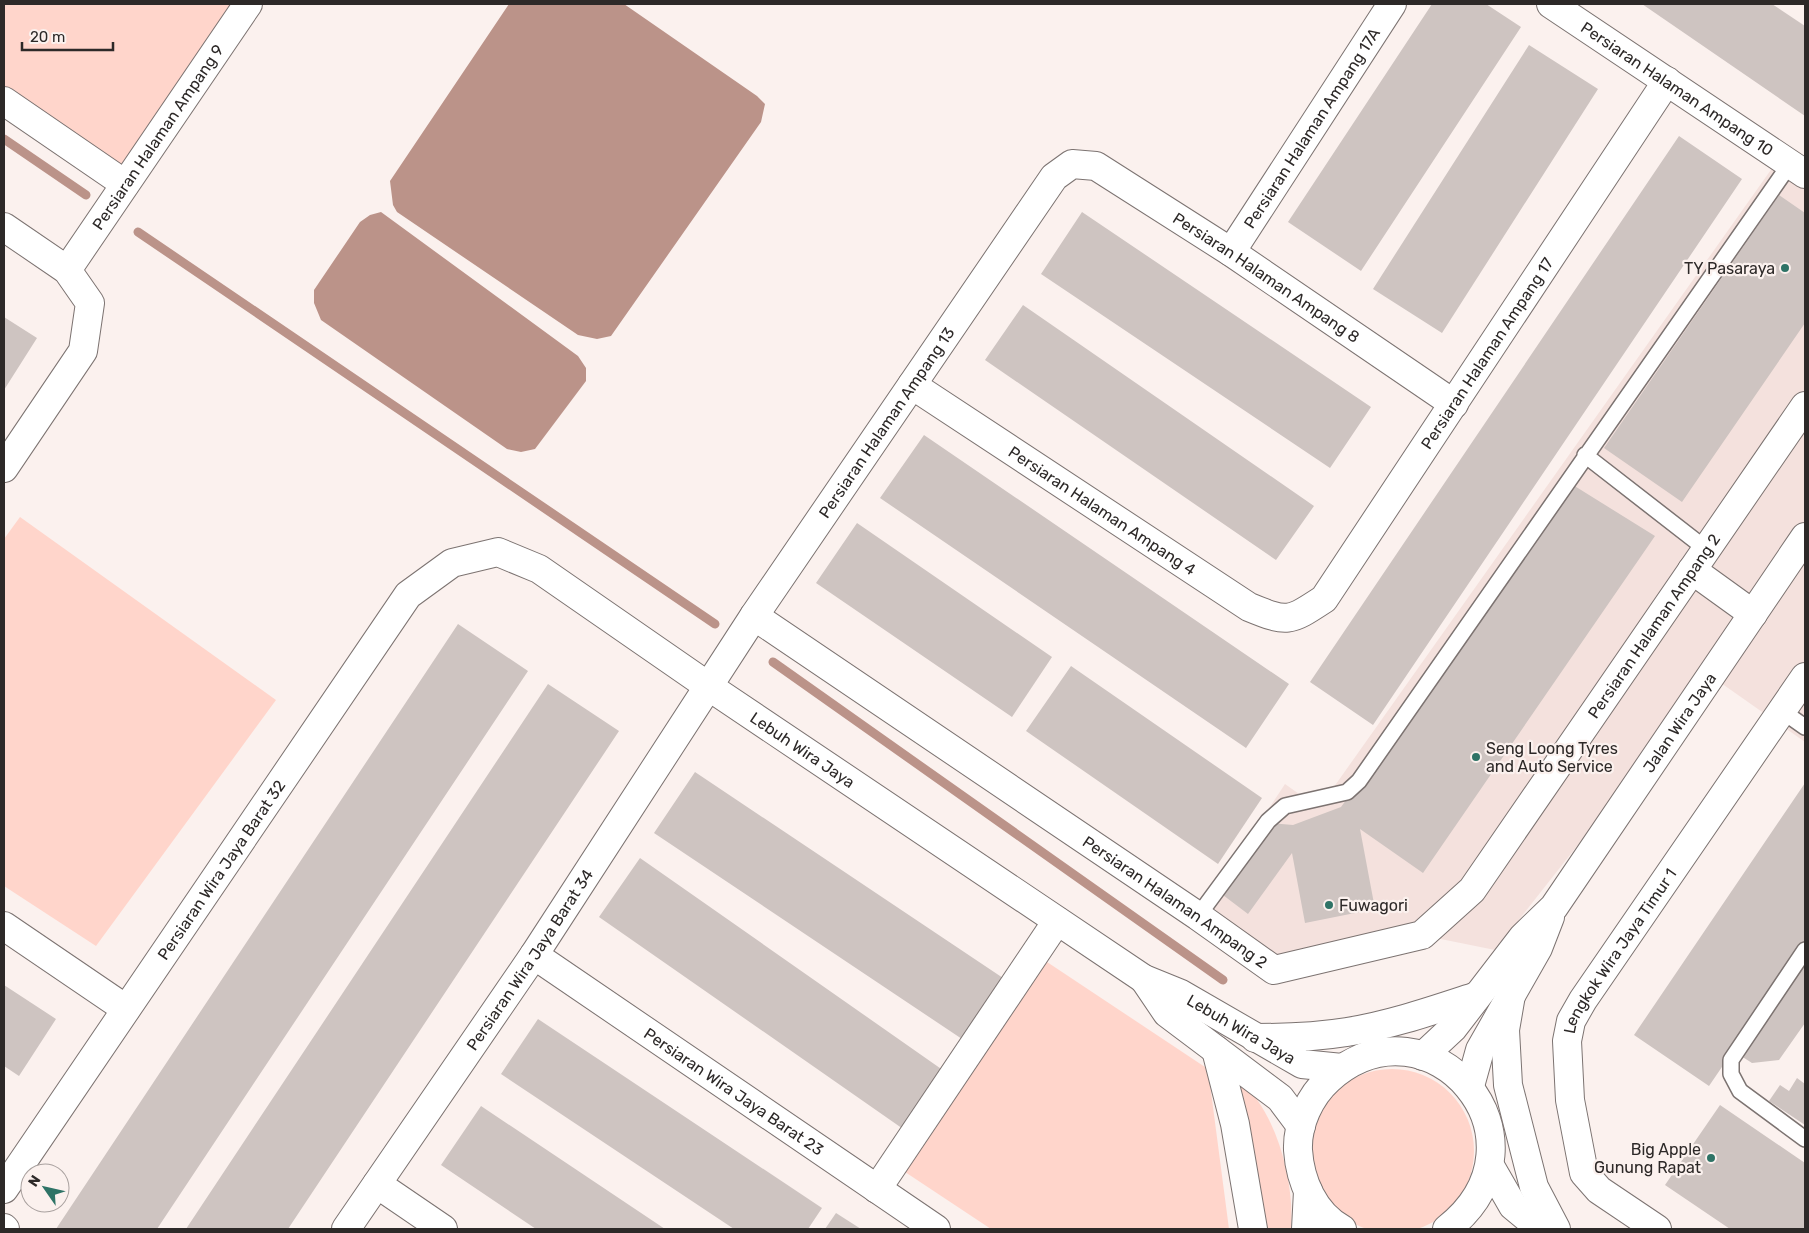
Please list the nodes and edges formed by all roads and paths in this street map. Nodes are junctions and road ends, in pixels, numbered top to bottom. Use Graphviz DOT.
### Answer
graph roads {
  1 [pos="248,4"];
  2 [pos="1392,4"];
  3 [pos="1551,4"];
  4 [pos="1667,81"];
  5 [pos="4,101"];
  6 [pos="1072,164"];
  7 [pos="1798,169"];
  8 [pos="125,184"];
  9 [pos="4,227"];
  10 [pos="1231,252"];
  11 [pos="67,270"];
  12 [pos="912,385"];
  13 [pos="1454,404"];
  14 [pos="1805,406"];
  15 [pos="1585,455"];
  16 [pos="4,468"];
  17 [pos="1805,537"];
  18 [pos="1699,559"];
  19 [pos="452,563"];
  20 [pos="1753,614"];
  21 [pos="754,616"];
  22 [pos="1298,617"];
  23 [pos="1805,677"];
  24 [pos="708,686"];
  25 [pos="1782,711"];
  26 [pos="1805,727"];
  27 [pos="1554,907"];
  28 [pos="1198,916"];
  29 [pos="1057,921"];
  30 [pos="4,926"];
  31 [pos="1805,950"];
  32 [pos="534,955"];
  33 [pos="1144,979"];
  34 [pos="1477,996"];
  35 [pos="1511,996"];
  36 [pos="126,1009"];
  37 [pos="1255,1038"];
  38 [pos="1216,1050"];
  39 [pos="1423,1056"];
  40 [pos="1342,1068"];
  41 [pos="1470,1086"];
  42 [pos="1301,1126"];
  43 [pos="1805,1139"];
  44 [pos="1490,1166"];
  45 [pos="377,1184"];
  46 [pos="4,1189"];
  47 [pos="877,1189"];
  48 [pos="1308,1191"];
  49 [pos="346,1229"];
  50 [pos="443,1229"];
  51 [pos="936,1229"];
  52 [pos="1253,1229"];
  53 [pos="1306,1229"];
  54 [pos="1342,1229"];
  55 [pos="1447,1229"];
  56 [pos="1541,1229"];
  57 [pos="1556,1229"];
  58 [pos="1657,1229"];
  1 -- 8 [label="street, Persiaran Halaman Ampang 9"];
  2 -- 10 [label="street, Persiaran Halaman Ampang 17A"];
  3 -- 4 [label="street, Persiaran Halaman Ampang 10"];
  4 -- 7 [label="street, Persiaran Halaman Ampang 10"];
  4 -- 13 [label="street, Persiaran Halaman Ampang 17"];
  5 -- 8 [label="street"];
  6 -- 10 [label="street, Persiaran Halaman Ampang 8"];
  6 -- 12 [label="street, Persiaran Halaman Ampang 13"];
  7 -- 15 [label="lane"];
  8 -- 11 [label="street, Persiaran Halaman Ampang 9"];
  9 -- 11 [label="street"];
  10 -- 13 [label="street, Persiaran Halaman Ampang 8"];
  11 -- 16 [label="street"];
  12 -- 21 [label="street, Persiaran Halaman Ampang 13"];
  12 -- 22 [label="street, Persiaran Halaman Ampang 4"];
  13 -- 22 [label="street, Persiaran Halaman Ampang 17"];
  14 -- 18 [label="street, Persiaran Halaman Ampang 2"];
  15 -- 18 [label="lane"];
  15 -- 28 [label="lane"];
  17 -- 20 [label="street, Jalan Wira Jaya"];
  18 -- 20 [label="street"];
  18 -- 28 [label="street, Persiaran Halaman Ampang 2"];
  19 -- 24 [label="street, Lebuh Wira Jaya"];
  19 -- 36 [label="street, Persiaran Wira Jaya Barat 32"];
  20 -- 27 [label="street, Jalan Wira Jaya"];
  21 -- 24 [label="street, Persiaran Halaman Ampang 13"];
  21 -- 28 [label="street, Persiaran Halaman Ampang 2"];
  23 -- 25 [label="street, Lengkok Wira Jaya Timur 1"];
  24 -- 29 [label="street, Lebuh Wira Jaya"];
  24 -- 32 [label="street, Persiaran Wira Jaya Barat 34"];
  25 -- 26 [label="lane"];
  25 -- 58 [label="street, Lengkok Wira Jaya Timur 1"];
  27 -- 34 [label="street, Jalan Wira Jaya"];
  27 -- 35 [label="street, Jalan Wira Jaya"];
  29 -- 33 [label="street, Lebuh Wira Jaya"];
  29 -- 47 [label="street"];
  30 -- 36 [label="street"];
  31 -- 43 [label="lane"];
  32 -- 45 [label="street, Persiaran Wira Jaya Barat 34"];
  32 -- 47 [label="street, Persiaran Wira Jaya Barat 23"];
  33 -- 37 [label="street, Lebuh Wira Jaya"];
  33 -- 38 [label="street, Lebuh Wira Jaya"];
  34 -- 37 [label="street"];
  34 -- 39 [label="street, Jalan Wira Jaya"];
  35 -- 41 [label="street, Jalan Wira Jaya"];
  35 -- 57 [label="street"];
  36 -- 46 [label="street, Persiaran Wira Jaya Barat 32"];
  37 -- 40 [label="street, Lebuh Wira Jaya"];
  38 -- 42 [label="street, Lebuh Wira Jaya"];
  38 -- 52 [label="street"];
  39 -- 40 [label="street"];
  39 -- 41 [label="street"];
  40 -- 42 [label="street"];
  41 -- 44 [label="street"];
  42 -- 48 [label="street"];
  44 -- 55 [label="street"];
  44 -- 56 [label="street"];
  45 -- 49 [label="street, Persiaran Wira Jaya Barat 34"];
  45 -- 50 [label="street"];
  47 -- 51 [label="street, Persiaran Wira Jaya Barat 23"];
  48 -- 53 [label="street"];
  48 -- 54 [label="street"];
}
